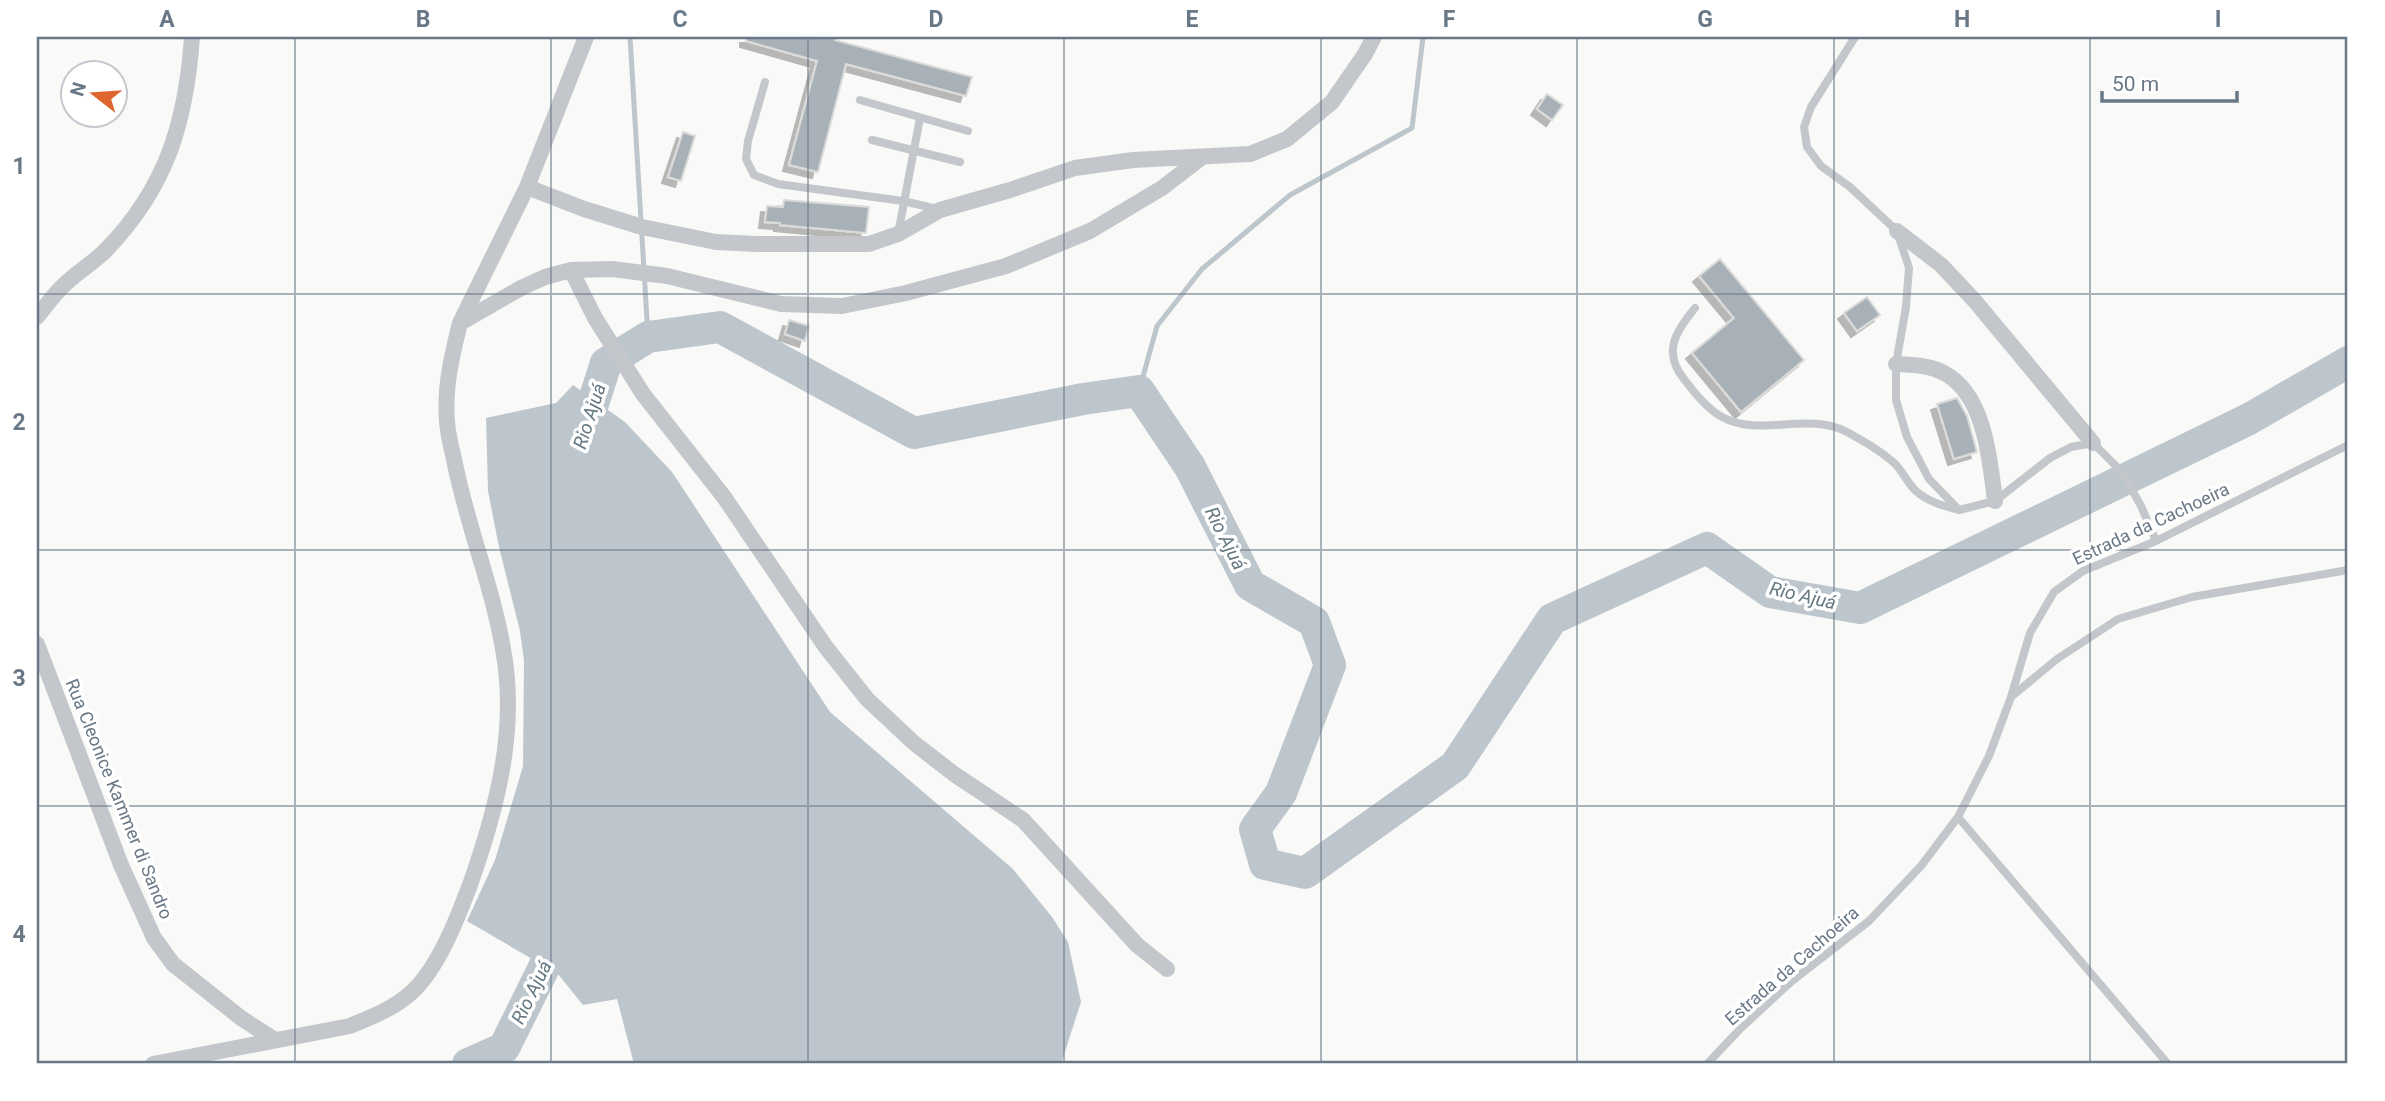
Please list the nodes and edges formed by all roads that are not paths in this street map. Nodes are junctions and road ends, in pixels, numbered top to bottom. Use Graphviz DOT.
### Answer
graph roads {
  1 [pos="192,37"];
  2 [pos="586,37"];
  3 [pos="1374,37"];
  4 [pos="1855,37"];
  5 [pos="765,82"];
  6 [pos="860,100"];
  7 [pos="920,118"];
  8 [pos="968,131"];
  9 [pos="872,140"];
  10 [pos="913,150"];
  11 [pos="1201,158"];
  12 [pos="960,162"];
  13 [pos="527,187"];
  14 [pos="903,201"];
  15 [pos="940,210"];
  16 [pos="1897,231"];
  17 [pos="898,234"];
  18 [pos="571,270"];
  19 [pos="1695,309"];
  20 [pos="37,317"];
  21 [pos="460,323"];
  22 [pos="1896,363"];
  23 [pos="2092,443"];
  24 [pos="2348,445"];
  25 [pos="1995,501"];
  26 [pos="1959,510"];
  27 [pos="2156,541"];
  28 [pos="2348,570"];
  29 [pos="37,644"];
  30 [pos="2011,696"];
  31 [pos="1958,817"];
  32 [pos="1167,969"];
  33 [pos="275,1040"];
  34 [pos="153,1064"];
  35 [pos="1707,1064"];
  36 [pos="2168,1064"];
  1 -- 20 [label="street"];
  2 -- 13 [label="street"];
  3 -- 11 [label="street"];
  4 -- 16 [label="lane"];
  5 -- 14 [label="lane"];
  6 -- 7 [label="lane"];
  7 -- 8 [label="lane"];
  7 -- 10 [label="lane"];
  9 -- 10 [label="lane"];
  10 -- 12 [label="lane"];
  10 -- 14 [label="lane"];
  11 -- 15 [label="street"];
  11 -- 18 [label="street"];
  13 -- 17 [label="street"];
  13 -- 21 [label="street"];
  14 -- 15 [label="lane"];
  14 -- 17 [label="lane"];
  15 -- 17 [label="street"];
  16 -- 22 [label="lane"];
  16 -- 23 [label="street"];
  18 -- 21 [label="street"];
  18 -- 32 [label="street"];
  19 -- 26 [label="lane"];
  21 -- 33 [label="street"];
  22 -- 25 [label="street"];
  22 -- 26 [label="lane"];
  23 -- 25 [label="lane"];
  23 -- 27 [label="lane"];
  24 -- 27 [label="lane, Estrada da Cachoeira"];
  25 -- 26 [label="lane"];
  27 -- 30 [label="lane, Estrada da Cachoeira"];
  28 -- 30 [label="lane"];
  29 -- 33 [label="street, Rua Cleonice Kammer di Sandro"];
  30 -- 31 [label="lane, Estrada da Cachoeira"];
  31 -- 35 [label="lane, Estrada da Cachoeira"];
  31 -- 36 [label="lane"];
  33 -- 34 [label="street"];
}
